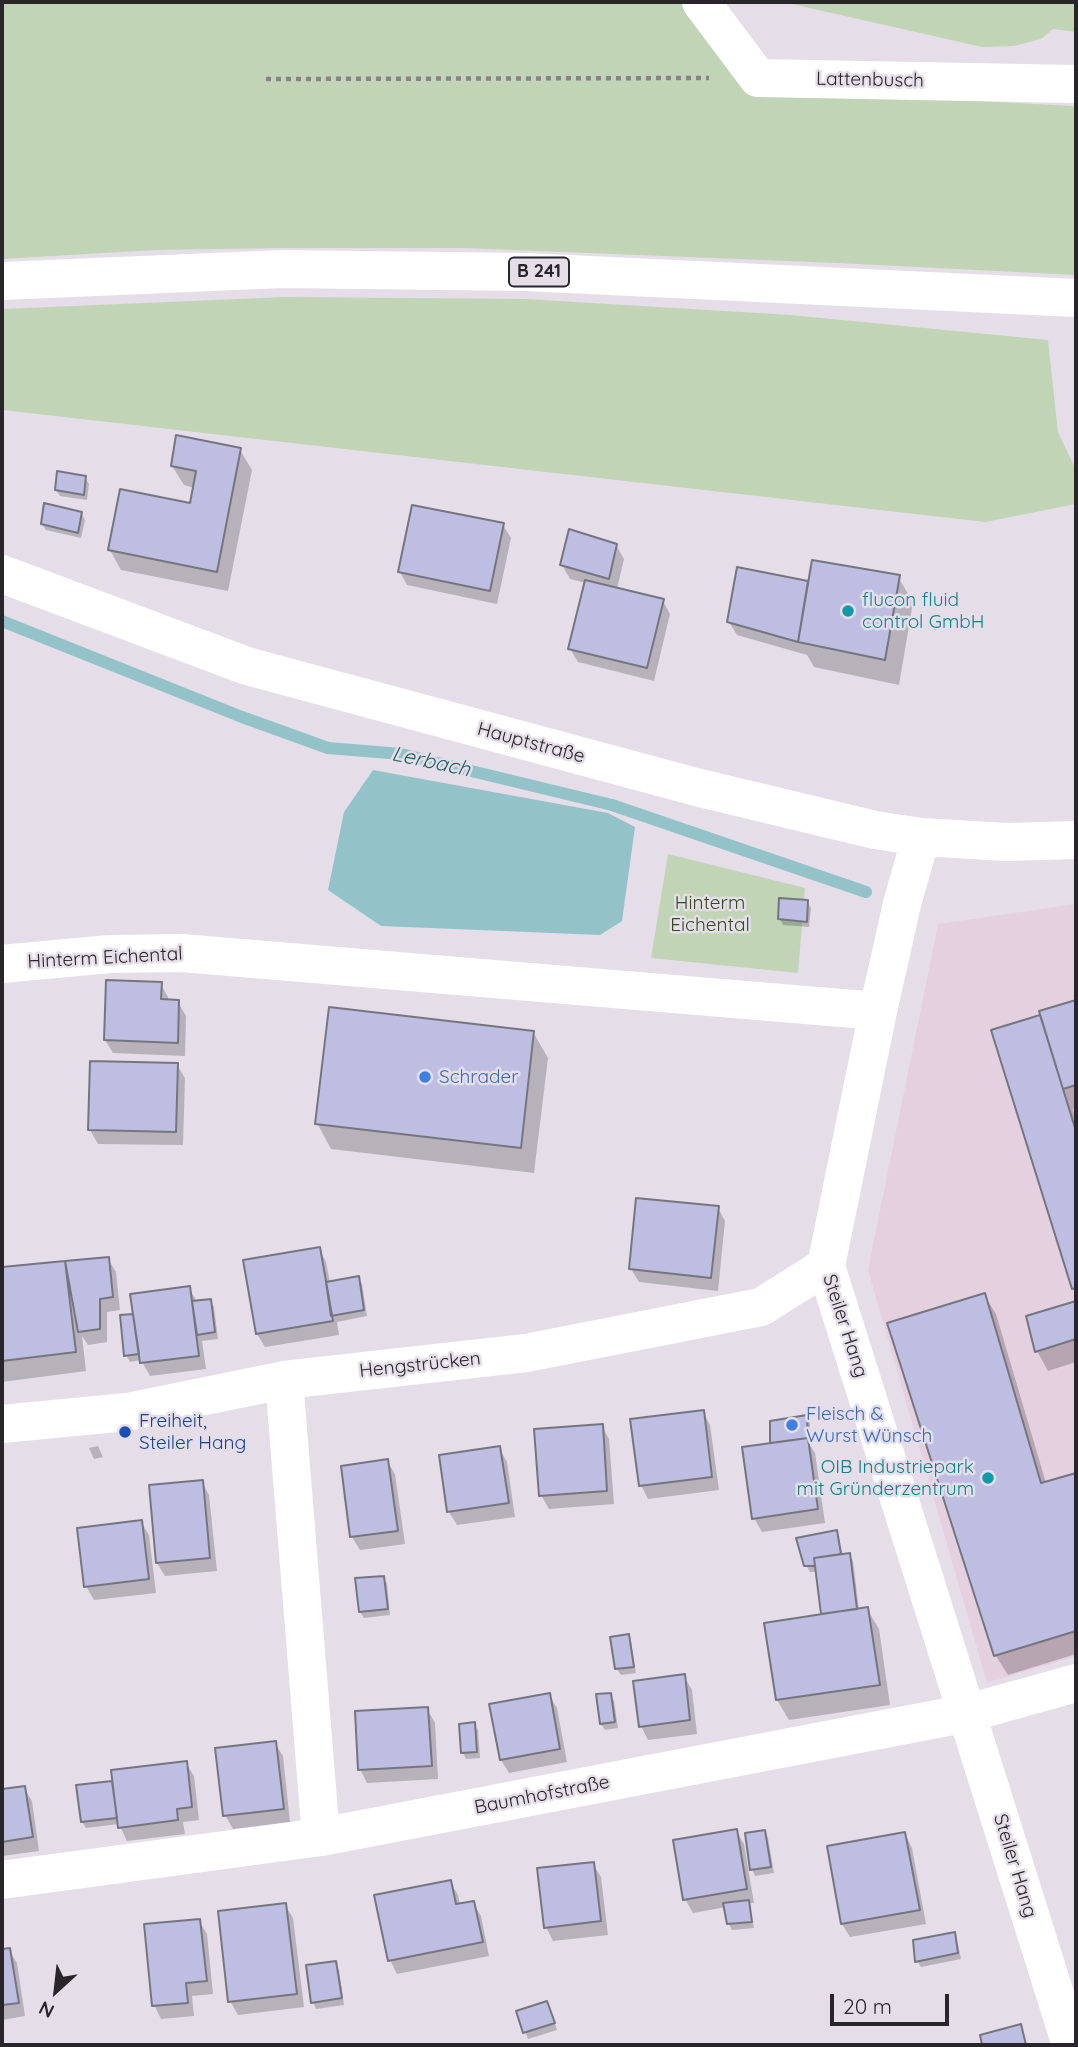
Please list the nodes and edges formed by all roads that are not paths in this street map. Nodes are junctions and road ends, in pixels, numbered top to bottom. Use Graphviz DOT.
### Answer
graph roads {
  1 [pos="701,2"];
  2 [pos="1076,84"];
  3 [pos="2,281"];
  4 [pos="1076,299"];
  5 [pos="2,574"];
  6 [pos="921,837"];
  7 [pos="1076,841"];
  8 [pos="2,964"];
  9 [pos="878,1011"];
  10 [pos="825,1266"];
  11 [pos="284,1380"];
  12 [pos="2,1424"];
  13 [pos="1076,1683"];
  14 [pos="968,1713"];
  15 [pos="321,1837"];
  16 [pos="2,1880"];
  17 [pos="1071,2045"];
  1 -- 2 [label="street, Lattenbusch"];
  3 -- 4 [label="street, B 241"];
  5 -- 6 [label="street, Hauptstraße"];
  6 -- 7 [label="street, Hauptstraße"];
  6 -- 9 [label="street, Steiler Hang"];
  8 -- 9 [label="street, Hinterm Eichental"];
  9 -- 10 [label="street, Steiler Hang"];
  10 -- 11 [label="street, Hengstrücken"];
  10 -- 14 [label="street, Steiler Hang"];
  11 -- 12 [label="street, Hengstrücken"];
  11 -- 15 [label="street"];
  13 -- 14 [label="street, Baumhofstraße"];
  14 -- 15 [label="street, Baumhofstraße"];
  14 -- 17 [label="street, Steiler Hang"];
  15 -- 16 [label="street, Baumhofstraße"];
}
